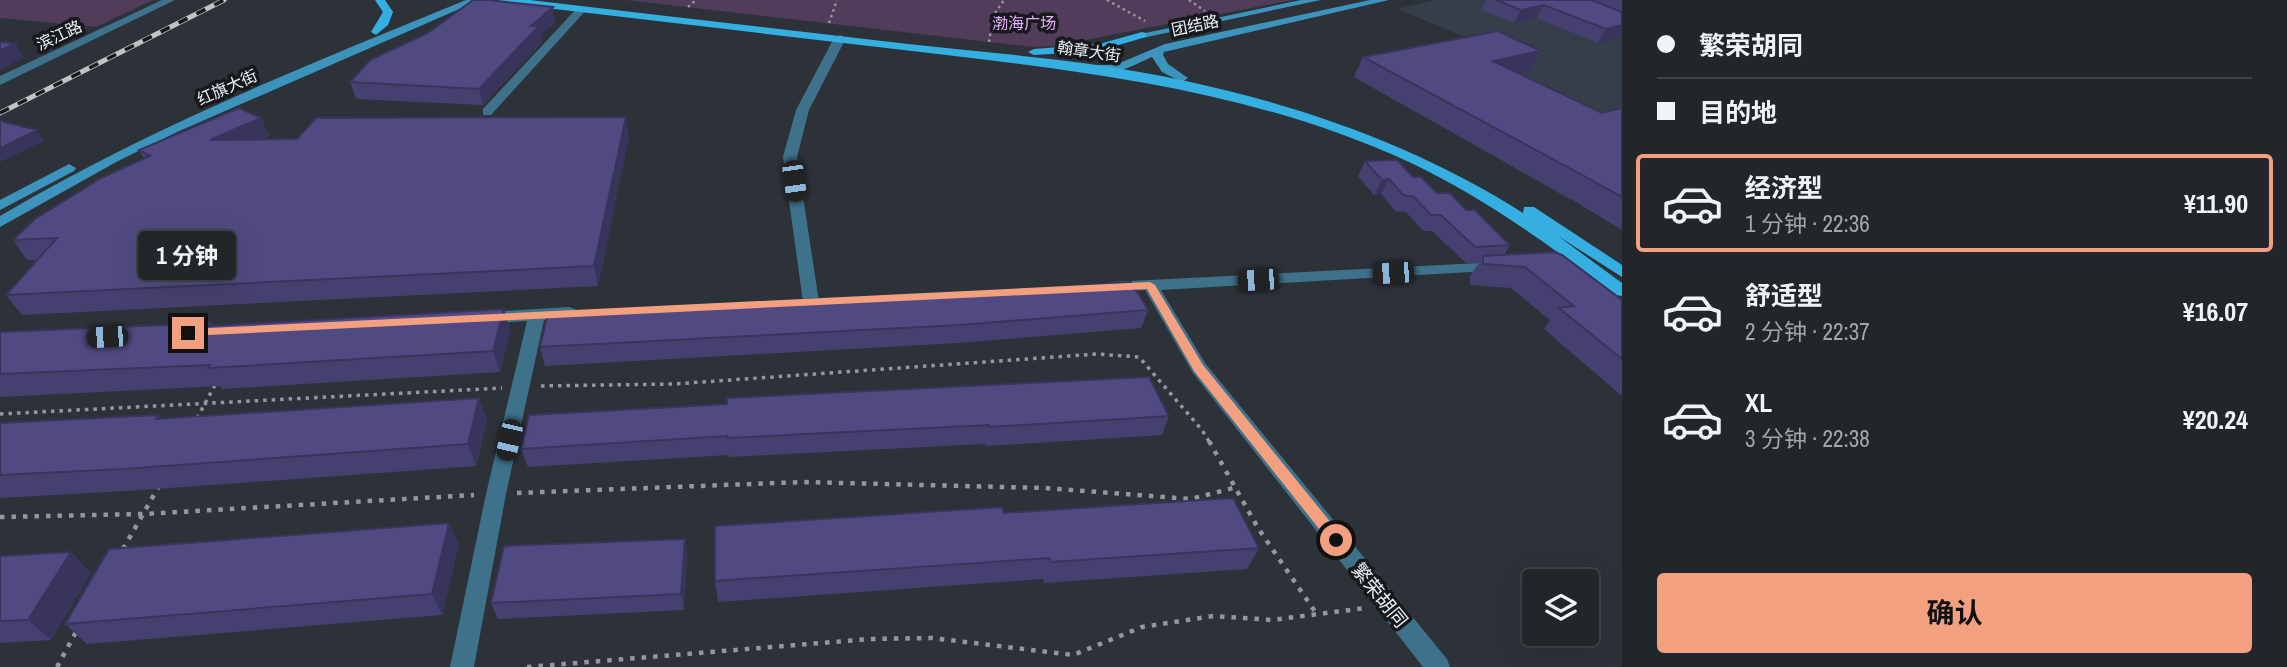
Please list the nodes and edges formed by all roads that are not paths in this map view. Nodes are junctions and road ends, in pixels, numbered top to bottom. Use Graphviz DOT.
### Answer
graph roads {
  1 [pos="170,0"];
  2 [pos="380,0"];
  3 [pos="450,0"];
  4 [pos="475,0"];
  5 [pos="503,0"];
  6 [pos="571,0"];
  7 [pos="1316,0"];
  8 [pos="1384,0"];
  9 [pos="583,8"];
  10 [pos="376,32"];
  11 [pos="840,38"];
  12 [pos="1097,47"];
  13 [pos="1159,50"];
  14 [pos="1002,53"];
  15 [pos="1088,67"];
  16 [pos="1116,68"];
  17 [pos="1182,78"];
  18 [pos="0,81"];
  19 [pos="487,112"];
  20 [pos="0,206"];
  21 [pos="0,222"];
  22 [pos="1583,263"];
  23 [pos="1555,264"];
  24 [pos="1513,267"];
  25 [pos="1622,272"];
  26 [pos="1150,285"];
  27 [pos="1096,288"];
  28 [pos="1622,290"];
  29 [pos="811,302"];
  30 [pos="592,312"];
  31 [pos="537,315"];
  32 [pos="468,318"];
  33 [pos="462,667"];
  34 [pos="1438,667"];
  1 -- 18 [label="street, 滨江路"];
  2 -- 10 [label="main road"];
  3 -- 10 [label="main road, 红旗大街"];
  4 -- 21 [label="main road, 红旗大街"];
  5 -- 9 [label="main road, 翰章大街"];
  6 -- 14 [label="main road, 翰章大街"];
  7 -- 12 [label="main road, 团结路"];
  8 -- 13 [label="main road, 团结路"];
  9 -- 11 [label="main road, 翰章大街"];
  9 -- 19 [label="street"];
  10 -- 20 [label="main road, 红旗大街"];
  11 -- 15 [label="main road, 翰章大街"];
  11 -- 29 [label="street"];
  12 -- 14 [label="main road"];
  12 -- 15 [label="main road"];
  13 -- 16 [label="main road, 团结路"];
  13 -- 17 [label="main road"];
  14 -- 15 [label="main road, 翰章大街"];
  15 -- 16 [label="main road, 翰章大街"];
  15 -- 22 [label="main road, 翰章大街"];
  16 -- 17 [label="main road, 翰章大街"];
  17 -- 25 [label="main road, 翰章大街"];
  22 -- 23 [label="street"];
  22 -- 28 [label="main road, 翰章大街"];
  24 -- 26 [label="street"];
  26 -- 27 [label="street"];
  26 -- 34 [label="street, 繁荣胡同"];
  30 -- 31 [label="street"];
  31 -- 32 [label="street"];
  31 -- 33 [label="street"];
}
